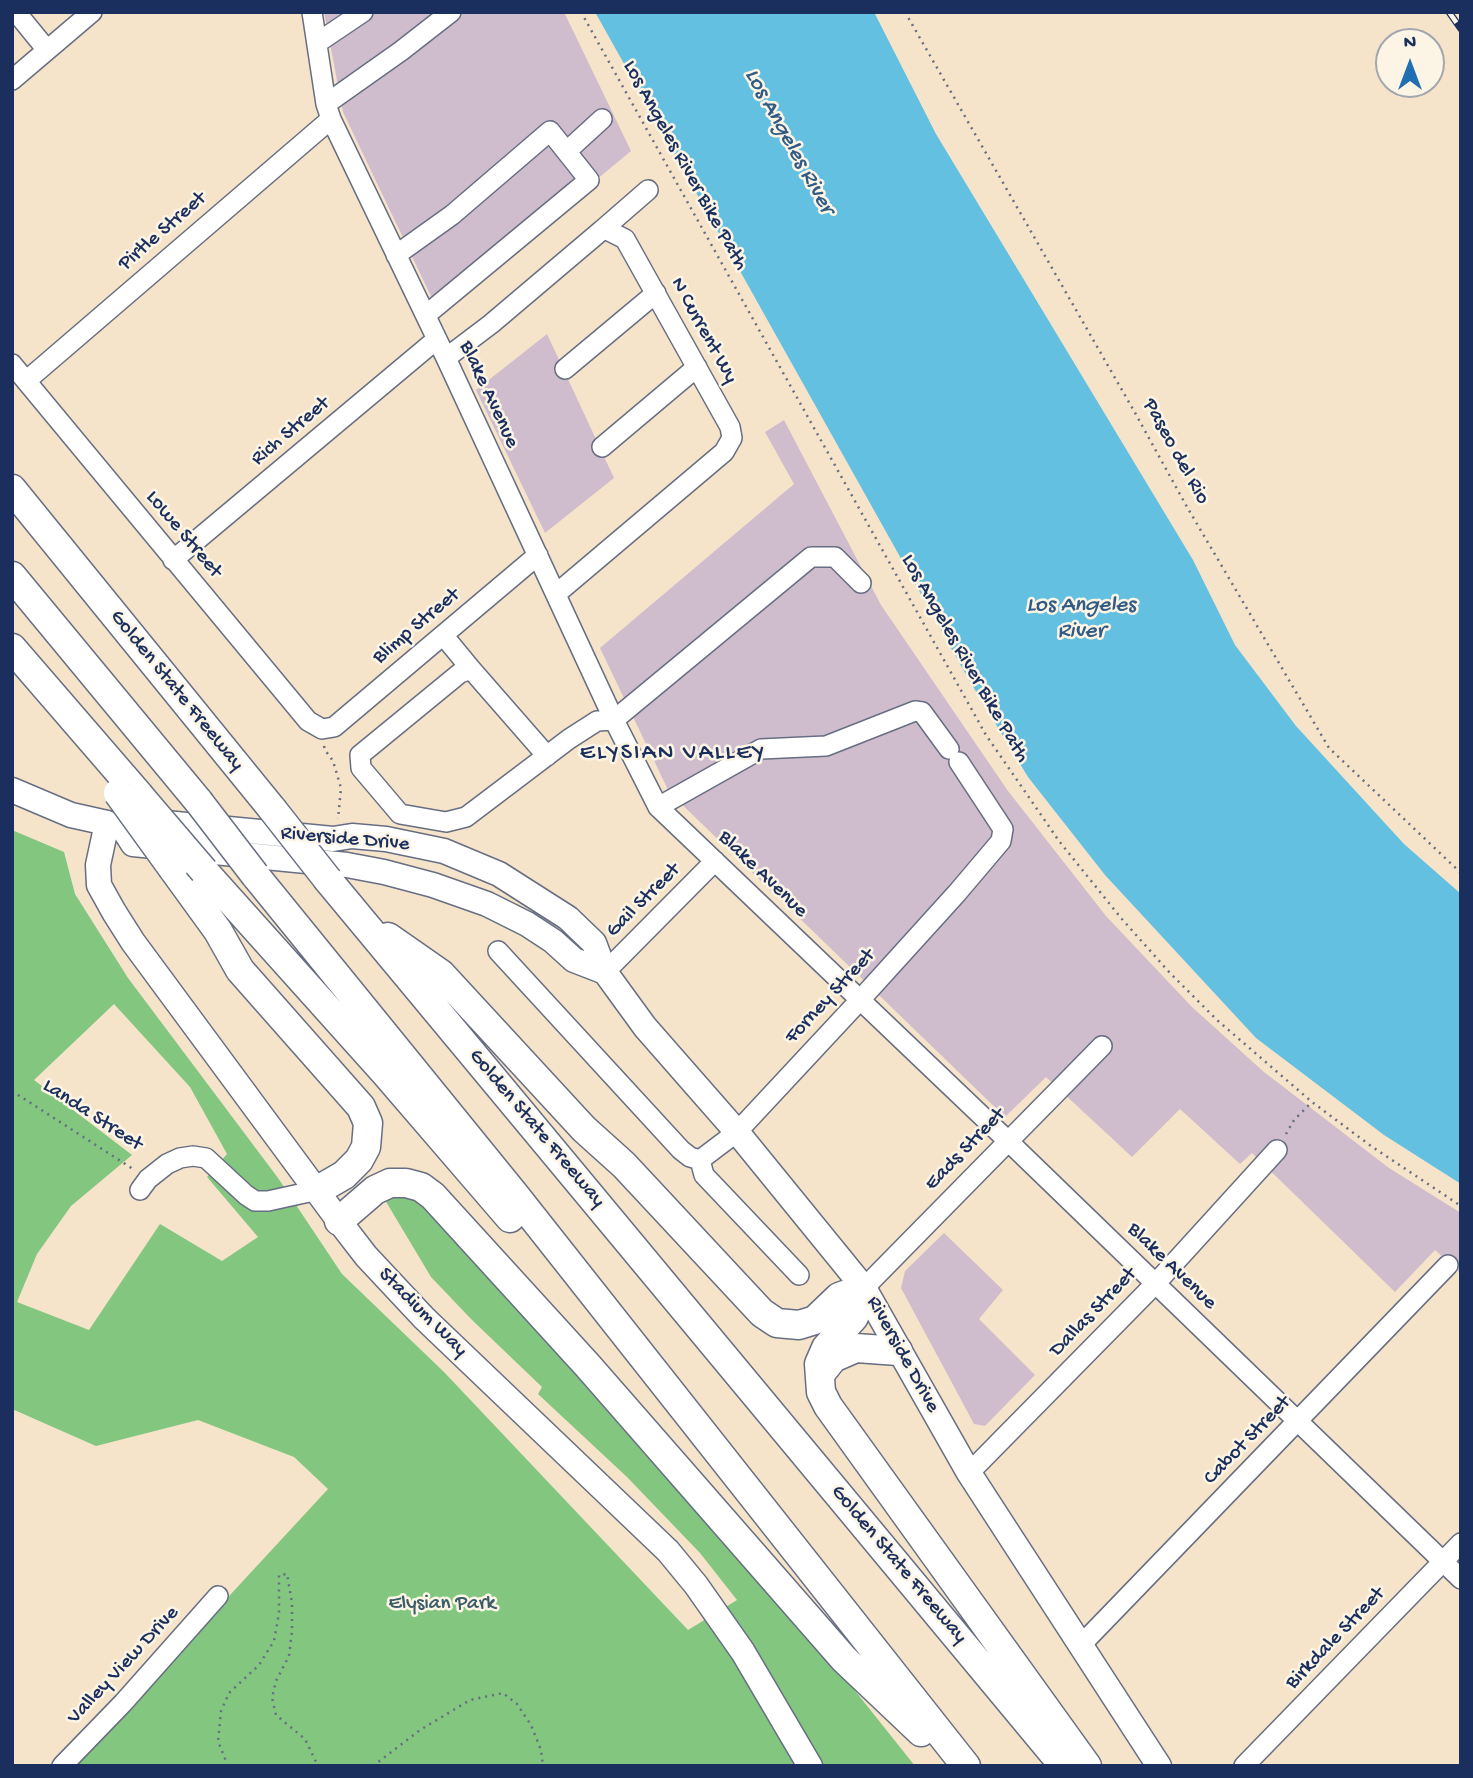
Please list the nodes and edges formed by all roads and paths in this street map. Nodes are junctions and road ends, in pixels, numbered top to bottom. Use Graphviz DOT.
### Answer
graph roads {
  1 [pos="16,12"];
  2 [pos="92,12"];
  3 [pos="312,12"];
  4 [pos="363,12"];
  5 [pos="451,12"];
  6 [pos="580,12"];
  7 [pos="905,12"];
  8 [pos="317,43"];
  9 [pos="47,50"];
  10 [pos="12,80"];
  11 [pos="328,111"];
  12 [pos="602,119"];
  13 [pos="567,151"];
  14 [pos="648,190"];
  15 [pos="602,230"];
  16 [pos="396,255"];
  17 [pos="656,293"];
  18 [pos="426,316"];
  19 [pos="437,339"];
  20 [pos="446,358"];
  21 [pos="12,365"];
  22 [pos="697,367"];
  23 [pos="565,369"];
  24 [pos="26,381"];
  25 [pos="602,447"];
  26 [pos="12,489"];
  27 [pos="538,555"];
  28 [pos="173,559"];
  29 [pos="12,576"];
  30 [pos="861,583"];
  31 [pos="556,594"];
  32 [pos="443,635"];
  33 [pos="12,648"];
  34 [pos="12,664"];
  35 [pos="471,668"];
  36 [pos="614,720"];
  37 [pos="323,729"];
  38 [pos="547,756"];
  39 [pos="12,790"];
  40 [pos="128,794"];
  41 [pos="658,807"];
  42 [pos="116,826"];
  43 [pos="333,839"];
  44 [pos="715,861"];
  45 [pos="1461,873"];
  46 [pos="358,916"];
  47 [pos="498,951"];
  48 [pos="605,972"];
  49 [pos="860,1000"];
  50 [pos="1102,1046"];
  51 [pos="12,1091"];
  52 [pos="1312,1102"];
  53 [pos="737,1132"];
  54 [pos="1007,1140"];
  55 [pos="1277,1150"];
  56 [pos="700,1160"];
  57 [pos="144,1184"];
  58 [pos="318,1190"];
  59 [pos="1461,1206"];
  60 [pos="339,1221"];
  61 [pos="1448,1265"];
  62 [pos="799,1275"];
  63 [pos="1156,1283"];
  64 [pos="864,1288"];
  65 [pos="607,1313"];
  66 [pos="898,1351"];
  67 [pos="818,1377"];
  68 [pos="1299,1422"];
  69 [pos="969,1473"];
  70 [pos="1461,1544"];
  71 [pos="1443,1562"];
  72 [pos="1461,1579"];
  73 [pos="218,1595"];
  74 [pos="1080,1646"];
  75 [pos="62,1766"];
  76 [pos="228,1766"];
  77 [pos="318,1766"];
  78 [pos="373,1766"];
  79 [pos="543,1766"];
  80 [pos="810,1766"];
  81 [pos="956,1766"];
  82 [pos="966,1766"];
  83 [pos="1064,1766"];
  84 [pos="1087,1766"];
  85 [pos="1159,1766"];
  86 [pos="1244,1766"];
  1 -- 9 [label="street"];
  2 -- 9 [label="street"];
  3 -- 8 [label="street, Blake Avenue"];
  4 -- 8 [label="street"];
  5 -- 11 [label="street, Pirtle Street"];
  6 -- 52 [label="path, Los Angeles River Bike Path"];
  7 -- 45 [label="path, Paseo del Rio"];
  8 -- 11 [label="street, Blake Avenue"];
  9 -- 10 [label="street"];
  11 -- 16 [label="street, Blake Avenue"];
  11 -- 24 [label="street, Pirtle Street"];
  12 -- 13 [label="street"];
  13 -- 16 [label="street"];
  13 -- 18 [label="street"];
  14 -- 15 [label="street"];
  15 -- 17 [label="street, N Current Wy"];
  15 -- 20 [label="street"];
  16 -- 18 [label="street, Blake Avenue"];
  17 -- 22 [label="street, N Current Wy"];
  17 -- 23 [label="street"];
  18 -- 19 [label="street, Blake Avenue"];
  19 -- 20 [label="street, Blake Avenue"];
  19 -- 28 [label="street, Rich Street"];
  20 -- 27 [label="street, Blake Avenue"];
  21 -- 24 [label="street, Lowe Street"];
  22 -- 25 [label="street"];
  22 -- 31 [label="street, N Current Wy"];
  24 -- 28 [label="street, Lowe Street"];
  26 -- 46 [label="highway, Golden State Freeway, bridge"];
  27 -- 31 [label="street, Blake Avenue"];
  27 -- 32 [label="street, Blimp Street"];
  28 -- 37 [label="street, Lowe Street"];
  29 -- 65 [label="highway, bridge"];
  30 -- 36 [label="street"];
  31 -- 36 [label="street, Blake Avenue"];
  32 -- 35 [label="street"];
  32 -- 37 [label="street, Blimp Street"];
  33 -- 40 [label="highway"];
  34 -- 40 [label="highway"];
  35 -- 38 [label="street"];
  35 -- 38 [label="street"];
  36 -- 38 [label="street"];
  36 -- 41 [label="street, Blake Avenue"];
  37 -- 43 [label="path"];
  39 -- 42 [label="main road, Riverside Drive"];
  40 -- 58 [label="highway, bridge"];
  40 -- 65 [label="highway, bridge"];
  41 -- 44 [label="street, Blake Avenue"];
  41 -- 49 [label="street, Forney Street"];
  42 -- 43 [label="main road, Riverside Drive"];
  42 -- 48 [label="main road, Riverside Drive"];
  42 -- 58 [label="main road, Stadium Way"];
  43 -- 48 [label="main road, Riverside Drive"];
  44 -- 48 [label="street, Gail Street"];
  44 -- 49 [label="street, Blake Avenue"];
  46 -- 64 [label="highway"];
  46 -- 83 [label="highway, Golden State Freeway"];
  47 -- 56 [label="street"];
  48 -- 53 [label="main road, Riverside Drive"];
  49 -- 53 [label="street, Forney Street"];
  49 -- 54 [label="street, Blake Avenue"];
  50 -- 54 [label="street, Eads Street"];
  51 -- 57 [label="path, Landa Street"];
  52 -- 55 [label="path"];
  52 -- 59 [label="path, Los Angeles River Bike Path"];
  53 -- 56 [label="street, Forney Street"];
  53 -- 64 [label="main road, Riverside Drive"];
  54 -- 63 [label="street, Blake Avenue"];
  54 -- 64 [label="street, Eads Street"];
  55 -- 63 [label="street, Dallas Street"];
  56 -- 62 [label="street"];
  57 -- 58 [label="street, Landa Street"];
  58 -- 60 [label="main road, Stadium Way"];
  60 -- 80 [label="main road, Stadium Way"];
  60 -- 81 [label="highway"];
  61 -- 68 [label="street, Cabot Street"];
  63 -- 68 [label="street, Blake Avenue"];
  63 -- 69 [label="street, Dallas Street"];
  64 -- 66 [label="main road, Riverside Drive"];
  64 -- 67 [label="highway"];
  65 -- 82 [label="highway"];
  66 -- 67 [label="highway"];
  66 -- 69 [label="main road, Riverside Drive"];
  67 -- 84 [label="highway"];
  68 -- 71 [label="street, Blake Avenue"];
  68 -- 74 [label="street, Cabot Street"];
  69 -- 74 [label="main road, Riverside Drive"];
  70 -- 71 [label="street, Birkdale Street"];
  71 -- 72 [label="street, Blake Avenue"];
  71 -- 86 [label="street, Birkdale Street"];
  73 -- 75 [label="street, Valley View Drive"];
  74 -- 85 [label="main road, Riverside Drive"];
  76 -- 77 [label="path"];
  78 -- 79 [label="path"];
}
